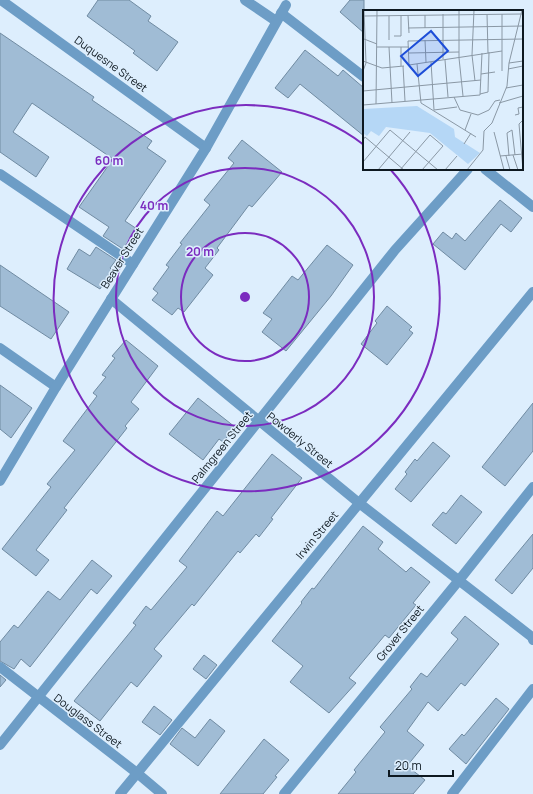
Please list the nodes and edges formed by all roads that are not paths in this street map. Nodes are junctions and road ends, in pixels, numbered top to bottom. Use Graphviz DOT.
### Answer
graph roads {
  1 [pos="1,0"];
  2 [pos="245,0"];
  3 [pos="281,13"];
  4 [pos="363,75"];
  5 [pos="206,148"];
  6 [pos="467,170"];
  7 [pos="486,170"];
  8 [pos="0,174"];
  9 [pos="533,207"];
  10 [pos="133,264"];
  11 [pos="533,292"];
  12 [pos="111,299"];
  13 [pos="0,348"];
  14 [pos="56,387"];
  15 [pos="258,421"];
  16 [pos="0,481"];
  17 [pos="533,487"];
  18 [pos="359,503"];
  19 [pos="460,579"];
  20 [pos="533,640"];
  21 [pos="0,667"];
  22 [pos="533,689"];
  23 [pos="38,697"];
  24 [pos="0,745"];
  25 [pos="137,773"];
  26 [pos="120,794"];
  27 [pos="162,794"];
  28 [pos="284,794"];
  29 [pos="452,794"];
  1 -- 5 [label="street, Duquesne Street"];
  2 -- 3 [label="street"];
  3 -- 4 [label="street"];
  3 -- 5 [label="street, Beaver Street"];
  5 -- 10 [label="street, Beaver Street"];
  6 -- 15 [label="street, Palmgreen Street"];
  7 -- 9 [label="street"];
  8 -- 10 [label="street"];
  10 -- 12 [label="street, Beaver Street"];
  11 -- 18 [label="street, Irwin Street"];
  12 -- 14 [label="street, Beaver Street"];
  12 -- 15 [label="street, Powderly Street"];
  13 -- 14 [label="street"];
  14 -- 16 [label="street, Beaver Street"];
  15 -- 18 [label="street, Powderly Street"];
  15 -- 23 [label="street, Palmgreen Street"];
  17 -- 19 [label="street, Grover Street"];
  18 -- 19 [label="street, Powderly Street"];
  18 -- 25 [label="street, Irwin Street"];
  19 -- 20 [label="street, Powderly Street"];
  19 -- 28 [label="street, Grover Street"];
  21 -- 23 [label="street, Douglass Street"];
  22 -- 29 [label="street"];
  23 -- 24 [label="street, Palmgreen Street"];
  23 -- 25 [label="street, Douglass Street"];
  25 -- 26 [label="street, Irwin Street"];
  25 -- 27 [label="street, Douglass Street"];
}
